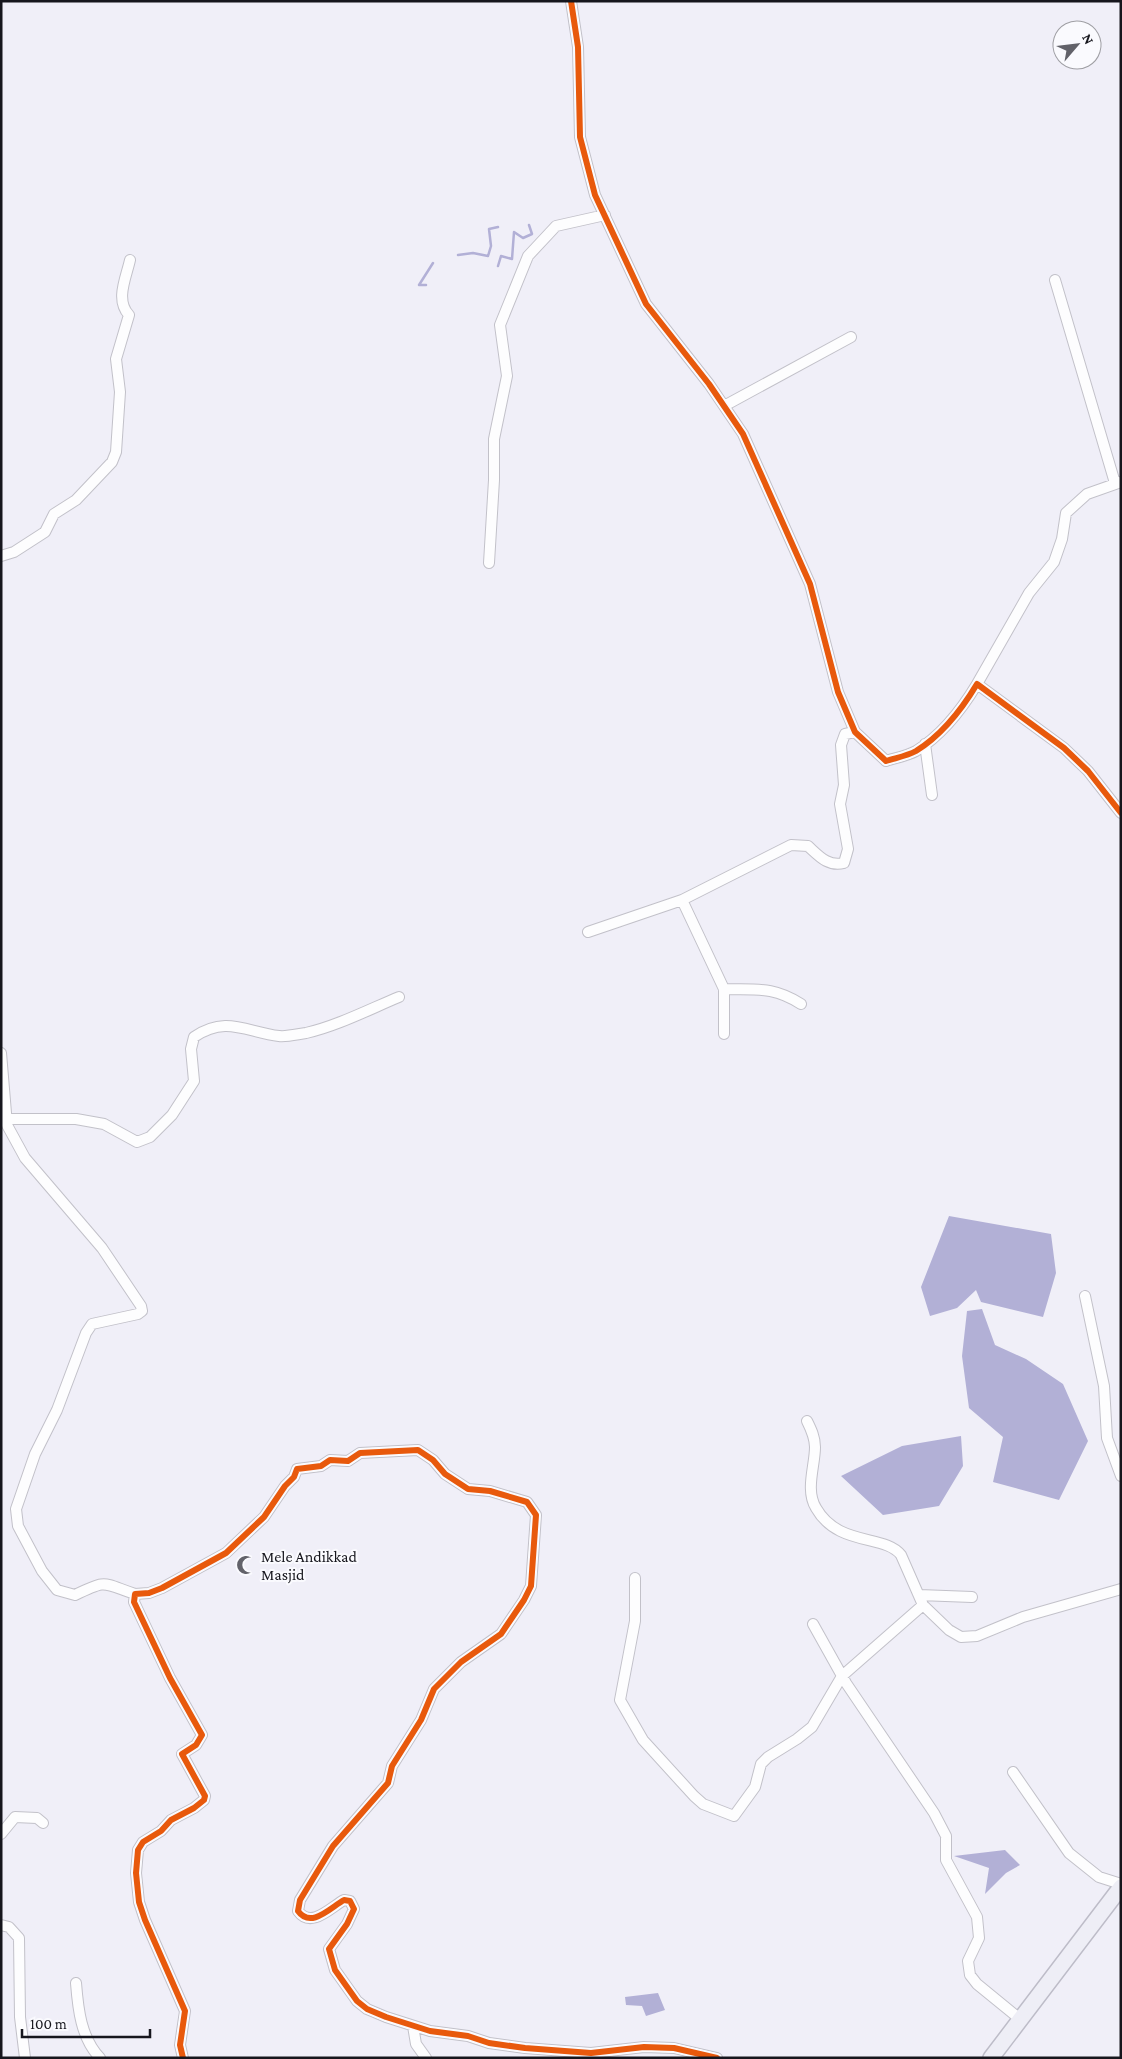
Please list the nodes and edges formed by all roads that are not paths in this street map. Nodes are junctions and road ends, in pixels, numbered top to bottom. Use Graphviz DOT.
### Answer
graph roads {
  1 [pos="571,1"];
  2 [pos="605,215"];
  3 [pos="130,260"];
  4 [pos="1055,280"];
  5 [pos="851,337"];
  6 [pos="724,406"];
  7 [pos="1118,483"];
  8 [pos="1,556"];
  9 [pos="489,563"];
  10 [pos="977,684"];
  11 [pos="855,732"];
  12 [pos="924,744"];
  13 [pos="932,795"];
  14 [pos="1121,813"];
  15 [pos="682,900"];
  16 [pos="588,932"];
  17 [pos="724,989"];
  18 [pos="400,997"];
  19 [pos="801,1004"];
  20 [pos="724,1034"];
  21 [pos="1,1053"];
  22 [pos="7,1119"];
  23 [pos="1085,1296"];
  24 [pos="808,1420"];
  25 [pos="1121,1476"];
  26 [pos="634,1578"];
  27 [pos="1121,1589"];
  28 [pos="135,1594"];
  29 [pos="972,1597"];
  30 [pos="921,1600"];
  31 [pos="813,1624"];
  32 [pos="842,1676"];
  33 [pos="1013,1772"];
  34 [pos="43,1823"];
  35 [pos="1,1834"];
  36 [pos="1121,1886"];
  37 [pos="1,1926"];
  38 [pos="76,1983"];
  39 [pos="1020,2019"];
  40 [pos="413,2026"];
  41 [pos="714,2057"];
  42 [pos="25,2058"];
  43 [pos="100,2058"];
  44 [pos="183,2058"];
  45 [pos="426,2058"];
  46 [pos="991,2058"];
  1 -- 2 [label="street"];
  2 -- 6 [label="street"];
  2 -- 9 [label="street"];
  3 -- 8 [label="street"];
  4 -- 7 [label="street"];
  5 -- 6 [label="street"];
  6 -- 11 [label="street"];
  7 -- 10 [label="street"];
  10 -- 12 [label="street"];
  10 -- 14 [label="street"];
  11 -- 12 [label="street"];
  11 -- 15 [label="street"];
  12 -- 13 [label="street"];
  15 -- 16 [label="street"];
  15 -- 17 [label="street"];
  17 -- 19 [label="street"];
  17 -- 20 [label="street"];
  18 -- 22 [label="street"];
  21 -- 22 [label="street"];
  22 -- 28 [label="street"];
  23 -- 25 [label="street"];
  24 -- 30 [label="street"];
  26 -- 32 [label="street"];
  27 -- 30 [label="street"];
  28 -- 40 [label="street"];
  28 -- 44 [label="street"];
  29 -- 30 [label="street"];
  30 -- 32 [label="street"];
  31 -- 32 [label="street"];
  32 -- 39 [label="street"];
  33 -- 36 [label="street"];
  34 -- 35 [label="street"];
  36 -- 39 [label="highway"];
  37 -- 42 [label="street"];
  38 -- 43 [label="street"];
  39 -- 46 [label="highway"];
  40 -- 41 [label="street"];
  40 -- 45 [label="street"];
}
